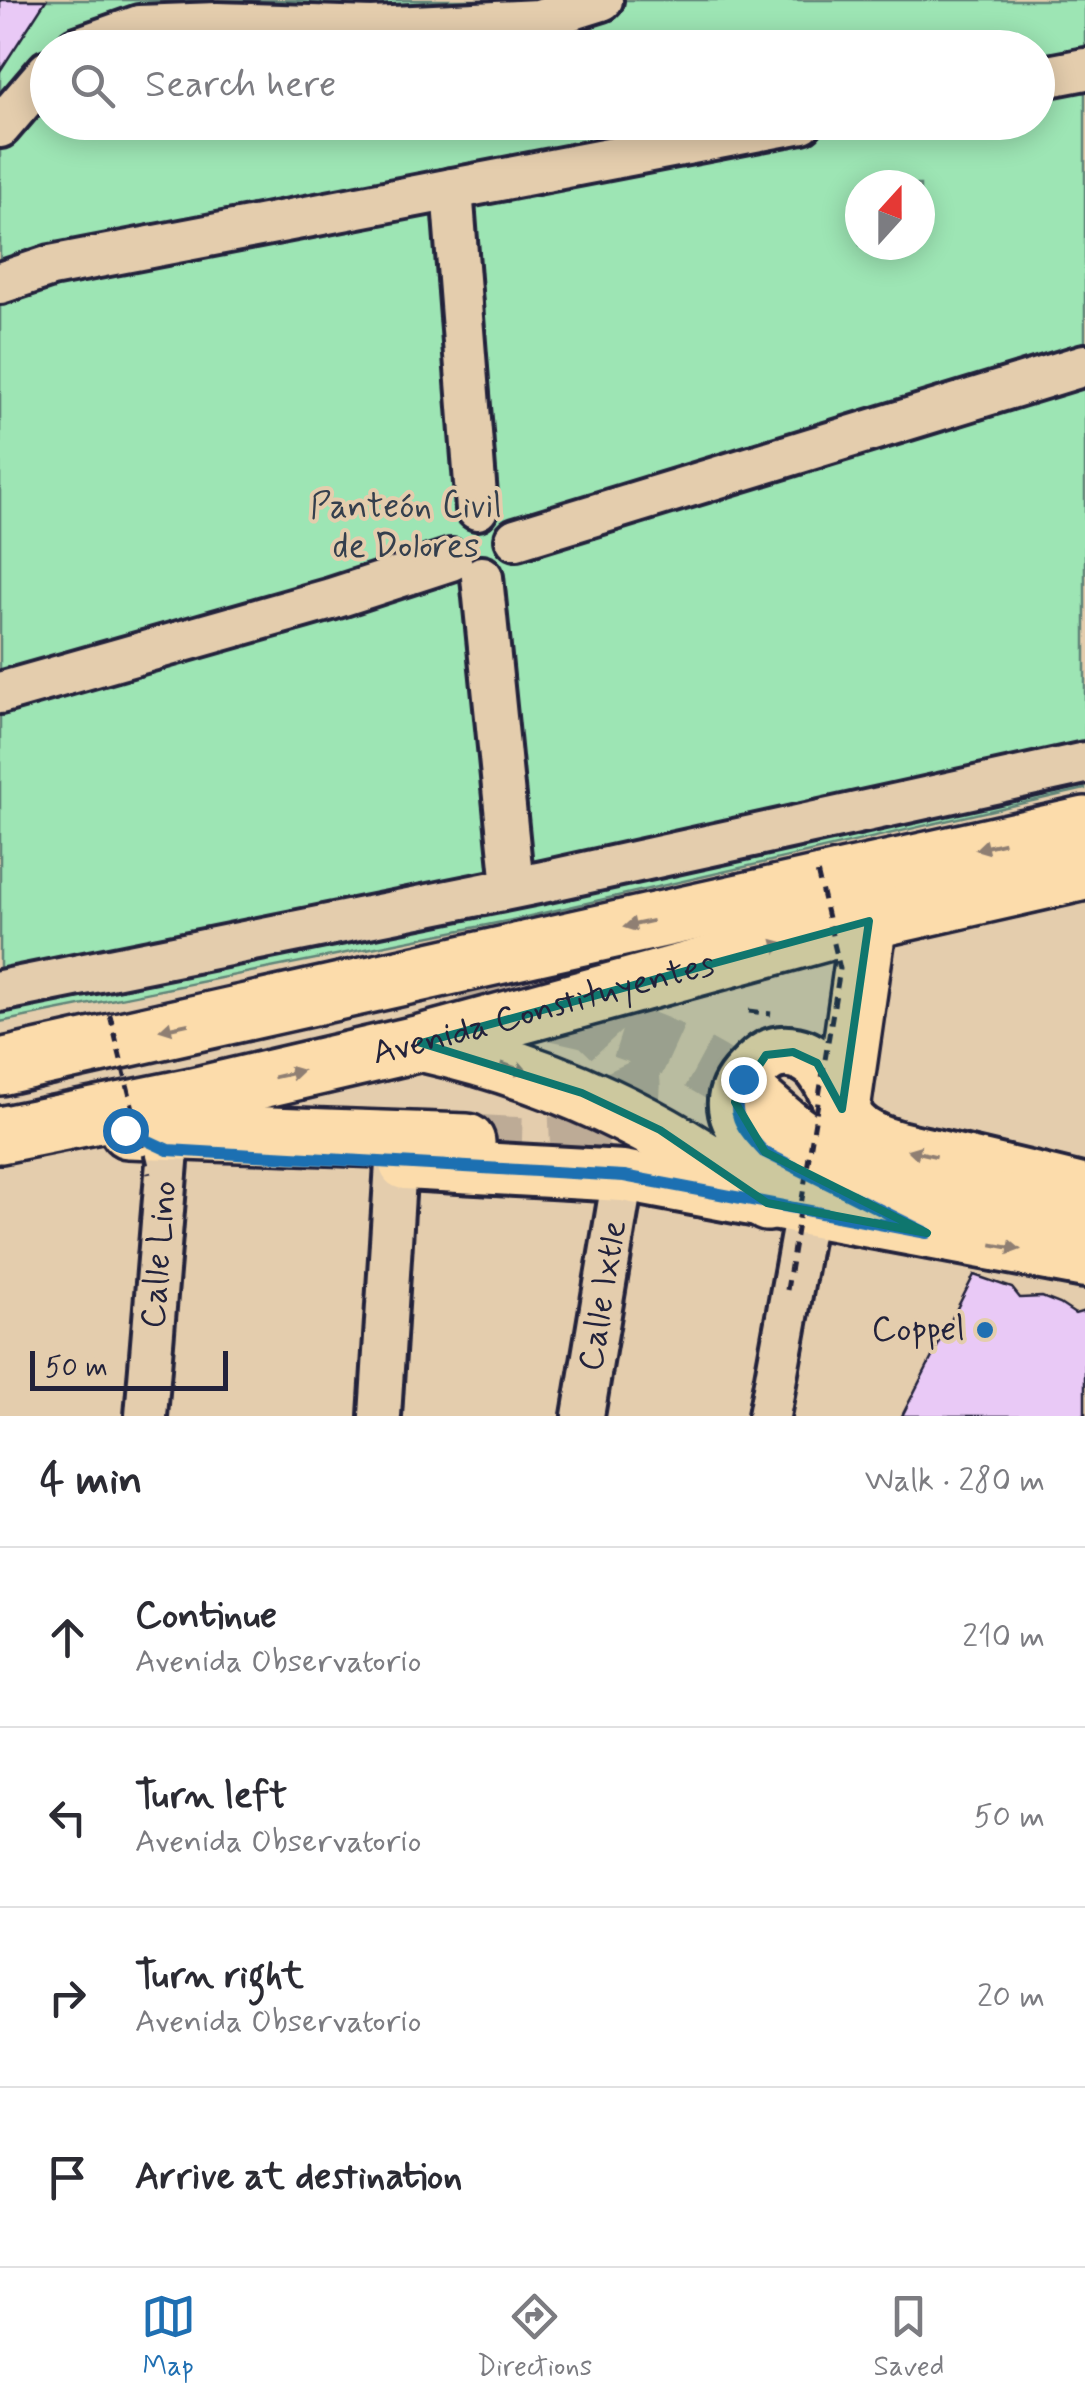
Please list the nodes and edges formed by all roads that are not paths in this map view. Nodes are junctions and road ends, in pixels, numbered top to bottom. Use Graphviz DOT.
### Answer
graph roads {
  1 [pos="602,0"];
  2 [pos="128,30"];
  3 [pos="1085,69"];
  4 [pos="1055,75"];
  5 [pos="30,92"];
  6 [pos="0,127"];
  7 [pos="708,140"];
  8 [pos="452,189"];
  9 [pos="0,284"];
  10 [pos="1085,365"];
  11 [pos="477,508"];
  12 [pos="516,539"];
  13 [pos="466,568"];
  14 [pos="0,693"];
  15 [pos="1085,762"];
  16 [pos="1085,825"];
  17 [pos="1085,872"];
  18 [pos="512,888"];
  19 [pos="869,921"];
  20 [pos="0,991"];
  21 [pos="460,1000"];
  22 [pos="421,1044"];
  23 [pos="0,1067"];
  24 [pos="754,1100"];
  25 [pos="0,1105"];
  26 [pos="842,1108"];
  27 [pos="0,1136"];
  28 [pos="467,1142"];
  29 [pos="148,1151"];
  30 [pos="396,1163"];
  31 [pos="624,1176"];
  32 [pos="1085,1191"];
  33 [pos="787,1208"];
  34 [pos="1085,1214"];
  35 [pos="927,1233"];
  36 [pos="1085,1262"];
  37 [pos="146,1416"];
  38 [pos="380,1416"];
  39 [pos="583,1416"];
  40 [pos="769,1416"];
  1 -- 2 [label="street"];
  3 -- 4 [label="street"];
  5 -- 6 [label="street"];
  7 -- 8 [label="street"];
  8 -- 9 [label="street"];
  8 -- 11 [label="street"];
  10 -- 12 [label="street"];
  11 -- 12 [label="street"];
  11 -- 13 [label="street"];
  12 -- 13 [label="street"];
  13 -- 14 [label="street"];
  13 -- 18 [label="street"];
  15 -- 18 [label="street"];
  16 -- 23 [label="highway, Avenida Constituyentes, one-way"];
  17 -- 19 [label="highway, Avenida Constituyentes"];
  18 -- 20 [label="street"];
  22 -- 19 [label="highway, Avenida Constituyentes, one-way"];
  19 -- 26 [label="highway"];
  21 -- 25 [label="highway"];
  27 -- 22 [label="highway, Avenida Constituyentes, one-way"];
  22 -- 33 [label="highway, one-way"];
  24 -- 34 [label="highway"];
  32 -- 26 [label="main road, one-way"];
  26 -- 35 [label="main road"];
  27 -- 29 [label="highway"];
  28 -- 29 [label="highway"];
  29 -- 30 [label="main road"];
  29 -- 37 [label="street, Calle Lino"];
  30 -- 31 [label="main road"];
  30 -- 38 [label="street"];
  31 -- 33 [label="main road"];
  31 -- 39 [label="street, Calle Ixtle"];
  33 -- 35 [label="main road"];
  33 -- 40 [label="street"];
  35 -- 36 [label="main road, one-way"];
}
